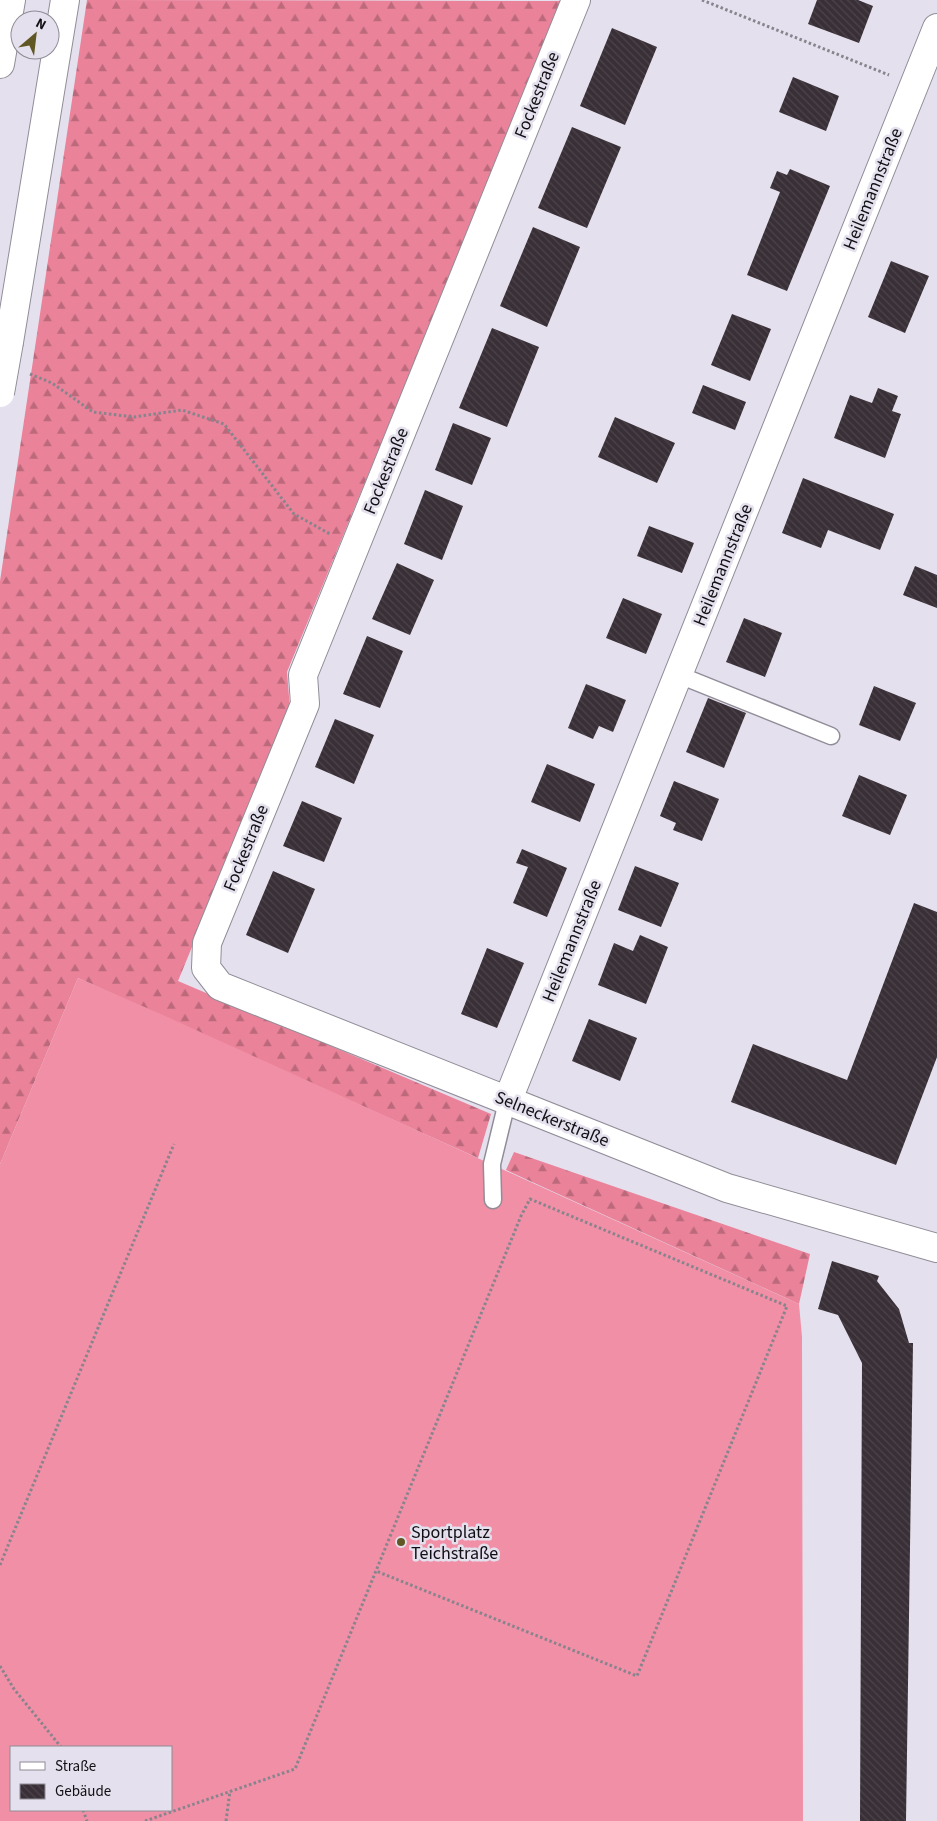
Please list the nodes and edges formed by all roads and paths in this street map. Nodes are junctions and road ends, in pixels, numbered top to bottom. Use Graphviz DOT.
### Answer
graph roads {
  1 [pos="11,0"];
  2 [pos="65,0"];
  3 [pos="576,0"];
  4 [pos="702,0"];
  5 [pos="937,28"];
  6 [pos="0,64"];
  7 [pos="914,86"];
  8 [pos="31,374"];
  9 [pos="0,393"];
  10 [pos="355,547"];
  11 [pos="679,675"];
  12 [pos="831,736"];
  13 [pos="207,943"];
  14 [pos="507,1102"];
  15 [pos="174,1144"];
  16 [pos="493,1200"];
  17 [pos="937,1248"];
  18 [pos="0,1565"];
  19 [pos="376,1571"];
  20 [pos="0,1666"];
  21 [pos="60,1746"];
  22 [pos="230,1791"];
  23 [pos="146,1821"];
  24 [pos="226,1821"];
  1 -- 6 [label="main road"];
  2 -- 9 [label="main road, bridge"];
  3 -- 10 [label="main road, Fockestraße"];
  4 -- 7 [label="path"];
  5 -- 7 [label="main road, Heilemannstraße"];
  7 -- 11 [label="main road, Heilemannstraße"];
  8 -- 10 [label="path"];
  10 -- 13 [label="main road, Fockestraße"];
  11 -- 12 [label="lane"];
  11 -- 14 [label="main road, Heilemannstraße"];
  13 -- 14 [label="main road, Selneckerstraße"];
  14 -- 16 [label="lane"];
  14 -- 17 [label="main road, Selneckerstraße"];
  15 -- 18 [label="path"];
  19 -- 19 [label="path"];
  19 -- 22 [label="path"];
  20 -- 21 [label="path"];
  22 -- 23 [label="path"];
  22 -- 24 [label="path"];
}
